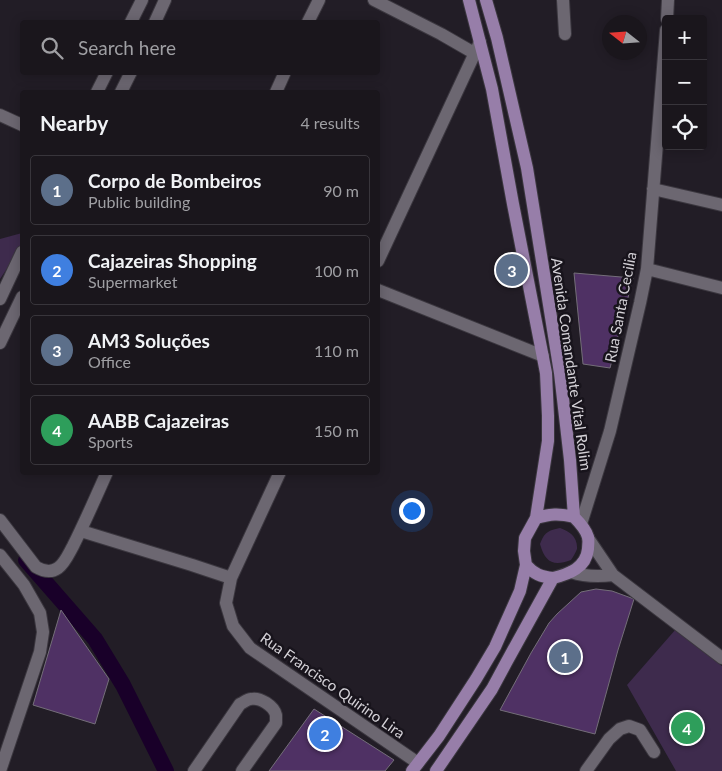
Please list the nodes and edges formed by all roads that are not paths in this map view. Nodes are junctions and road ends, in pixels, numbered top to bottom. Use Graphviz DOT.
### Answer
graph roads {
  1 [pos="142,0"];
  2 [pos="165,0"];
  3 [pos="318,0"];
  4 [pos="374,0"];
  5 [pos="469,0"];
  6 [pos="564,0"];
  7 [pos="668,0"];
  8 [pos="490,1"];
  9 [pos="667,15"];
  10 [pos="132,20"];
  11 [pos="156,20"];
  12 [pos="309,20"];
  13 [pos="565,34"];
  14 [pos="477,48"];
  15 [pos="664,60"];
  16 [pos="106,75"];
  17 [pos="130,75"];
  18 [pos="284,75"];
  19 [pos="98,90"];
  20 [pos="122,90"];
  21 [pos="277,90"];
  22 [pos="0,115"];
  23 [pos="20,124"];
  24 [pos="653,189"];
  25 [pos="722,205"];
  26 [pos="20,256"];
  27 [pos="380,257"];
  28 [pos="647,269"];
  29 [pos="722,288"];
  30 [pos="380,291"];
  31 [pos="0,299"];
  32 [pos="20,301"];
  33 [pos="0,343"];
  34 [pos="542,356"];
  35 [pos="106,475"];
  36 [pos="279,475"];
  37 [pos="536,518"];
  38 [pos="0,520"];
  39 [pos="578,520"];
  40 [pos="81,531"];
  41 [pos="588,538"];
  42 [pos="0,555"];
  43 [pos="526,565"];
  44 [pos="572,572"];
  45 [pos="613,576"];
  46 [pos="231,578"];
  47 [pos="553,578"];
  48 [pos="722,658"];
  49 [pos="654,752"];
  50 [pos="415,767"];
  51 [pos="0,771"];
  52 [pos="194,771"];
  53 [pos="242,771"];
  54 [pos="436,771"];
  55 [pos="586,771"];
  1 -- 10 [label="street"];
  2 -- 11 [label="street"];
  3 -- 12 [label="street"];
  4 -- 14 [label="street"];
  5 -- 14 [label="main road, Avenida Comandante Vital Rolim"];
  6 -- 13 [label="street"];
  7 -- 9 [label="street"];
  8 -- 39 [label="main road, Avenida Comandante Vital Rolim"];
  14 -- 27 [label="street"];
  14 -- 34 [label="main road, Avenida Comandante Vital Rolim"];
  15 -- 24 [label="street, Rua Santa Cecilia"];
  16 -- 19 [label="street"];
  17 -- 20 [label="street"];
  18 -- 21 [label="street"];
  22 -- 23 [label="street"];
  24 -- 25 [label="street"];
  24 -- 28 [label="street, Rua Santa Cecilia"];
  26 -- 31 [label="street"];
  28 -- 29 [label="street"];
  28 -- 39 [label="street, Rua Santa Cecilia"];
  30 -- 34 [label="street"];
  32 -- 33 [label="street"];
  34 -- 37 [label="main road, Avenida Comandante Vital Rolim"];
  35 -- 40 [label="street"];
  36 -- 46 [label="street, Rua Francisco Quirino Lira"];
  37 -- 39 [label="main road"];
  37 -- 43 [label="main road, Avenida Comandante Vital Rolim"];
  38 -- 40 [label="street"];
  39 -- 41 [label="main road, Avenida Comandante Vital Rolim"];
  40 -- 46 [label="street"];
  41 -- 44 [label="main road"];
  41 -- 45 [label="street"];
  42 -- 51 [label="street"];
  43 -- 47 [label="main road"];
  43 -- 50 [label="main road, Avenida Comandante Vital Rolim"];
  44 -- 45 [label="street"];
  44 -- 47 [label="main road"];
  45 -- 48 [label="street"];
  46 -- 50 [label="street, Rua Francisco Quirino Lira"];
  47 -- 54 [label="main road"];
  49 -- 55 [label="street"];
  52 -- 53 [label="street"];
}
